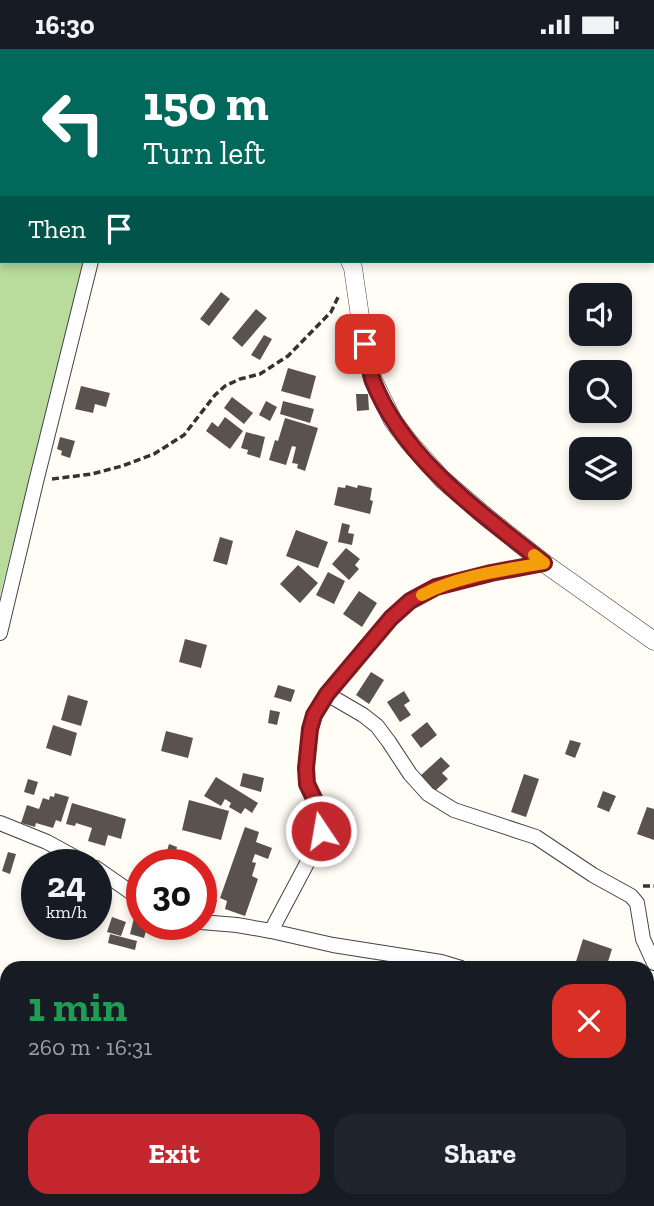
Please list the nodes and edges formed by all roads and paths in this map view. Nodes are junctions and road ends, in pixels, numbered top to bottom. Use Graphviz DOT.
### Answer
graph roads {
  1 [pos="91,263"];
  2 [pos="352,264"];
  3 [pos="36,482"];
  4 [pos="544,563"];
  5 [pos="0,633"];
  6 [pos="654,641"];
  7 [pos="327,694"];
  8 [pos="0,823"];
  9 [pos="60,849"];
  10 [pos="217,923"];
  11 [pos="271,931"];
  12 [pos="435,961"];
  13 [pos="653,961"];
  1 -- 3 [label="street"];
  2 -- 3 [label="path"];
  2 -- 4 [label="street"];
  3 -- 5 [label="street"];
  4 -- 6 [label="street"];
  4 -- 7 [label="street"];
  7 -- 11 [label="street"];
  7 -- 13 [label="street"];
  8 -- 9 [label="street"];
  10 -- 11 [label="street"];
  11 -- 12 [label="street"];
}
